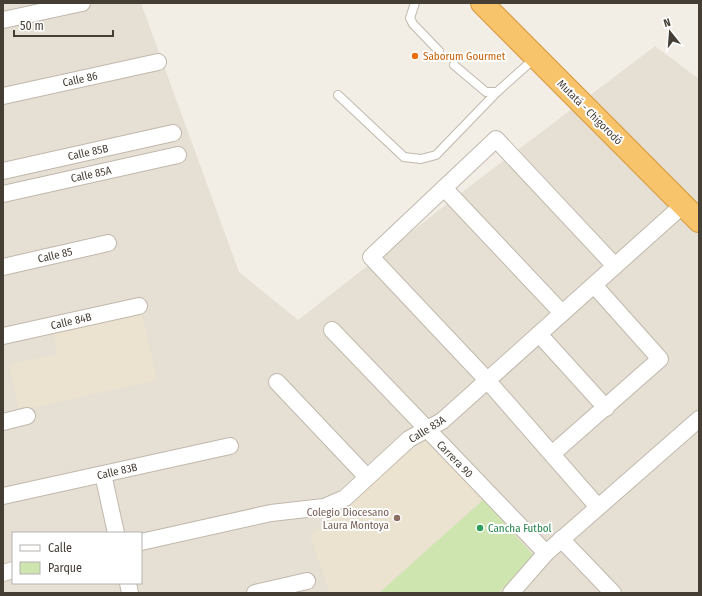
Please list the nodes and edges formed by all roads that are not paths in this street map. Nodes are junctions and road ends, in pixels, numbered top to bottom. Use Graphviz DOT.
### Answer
graph roads {
  1 [pos="82,3"];
  2 [pos="415,3"];
  3 [pos="482,3"];
  4 [pos="3,20"];
  5 [pos="439,51"];
  6 [pos="536,57"];
  7 [pos="158,62"];
  8 [pos="454,65"];
  9 [pos="496,92"];
  10 [pos="338,95"];
  11 [pos="3,96"];
  12 [pos="173,133"];
  13 [pos="178,155"];
  14 [pos="3,170"];
  15 [pos="444,188"];
  16 [pos="3,194"];
  17 [pos="683,205"];
  18 [pos="699,221"];
  19 [pos="108,243"];
  20 [pos="615,266"];
  21 [pos="3,267"];
  22 [pos="594,285"];
  23 [pos="139,306"];
  24 [pos="562,313"];
  25 [pos="332,330"];
  26 [pos="539,334"];
  27 [pos="3,336"];
  28 [pos="487,380"];
  29 [pos="277,382"];
  30 [pos="606,408"];
  31 [pos="27,416"];
  32 [pos="699,419"];
  33 [pos="3,422"];
  34 [pos="426,430"];
  35 [pos="230,446"];
  36 [pos="552,454"];
  37 [pos="102,474"];
  38 [pos="367,477"];
  39 [pos="3,496"];
  40 [pos="598,507"];
  41 [pos="116,532"];
  42 [pos="561,539"];
  43 [pos="142,542"];
  44 [pos="546,553"];
  45 [pos="307,581"];
  46 [pos="513,592"];
  47 [pos="255,593"];
  48 [pos="613,593"];
  1 -- 4 [label="street"];
  2 -- 5 [label="lane"];
  3 -- 6 [label="highway, Mutatá - Chigorodó"];
  6 -- 9 [label="lane"];
  6 -- 17 [label="highway, Mutatá - Chigorodó"];
  7 -- 11 [label="street, Calle 86"];
  8 -- 9 [label="lane"];
  9 -- 10 [label="lane"];
  12 -- 14 [label="street, Calle 85B"];
  13 -- 16 [label="street, Calle 85A"];
  15 -- 20 [label="street"];
  15 -- 24 [label="street"];
  15 -- 28 [label="street"];
  17 -- 18 [label="highway, Mutatá - Chigorodó"];
  17 -- 20 [label="street, Calle 83A"];
  19 -- 21 [label="street, Calle 85"];
  20 -- 22 [label="street, Calle 83A"];
  22 -- 24 [label="street, Calle 83A"];
  22 -- 30 [label="street"];
  23 -- 27 [label="street, Calle 84B"];
  24 -- 26 [label="street, Calle 83A"];
  25 -- 34 [label="street, Carrera 90"];
  26 -- 28 [label="street, Calle 83A"];
  26 -- 30 [label="street"];
  28 -- 34 [label="street, Calle 83A"];
  28 -- 36 [label="street"];
  29 -- 38 [label="street"];
  30 -- 36 [label="street"];
  31 -- 33 [label="street"];
  32 -- 40 [label="street"];
  34 -- 38 [label="street, Calle 83A"];
  34 -- 44 [label="street, Carrera 90"];
  35 -- 37 [label="street, Calle 83B"];
  36 -- 40 [label="street"];
  37 -- 39 [label="street, Calle 83B"];
  37 -- 41 [label="street"];
  38 -- 43 [label="street, Calle 83A"];
  40 -- 42 [label="street"];
  42 -- 44 [label="street"];
  42 -- 48 [label="street"];
  44 -- 46 [label="street"];
  45 -- 47 [label="street"];
}
